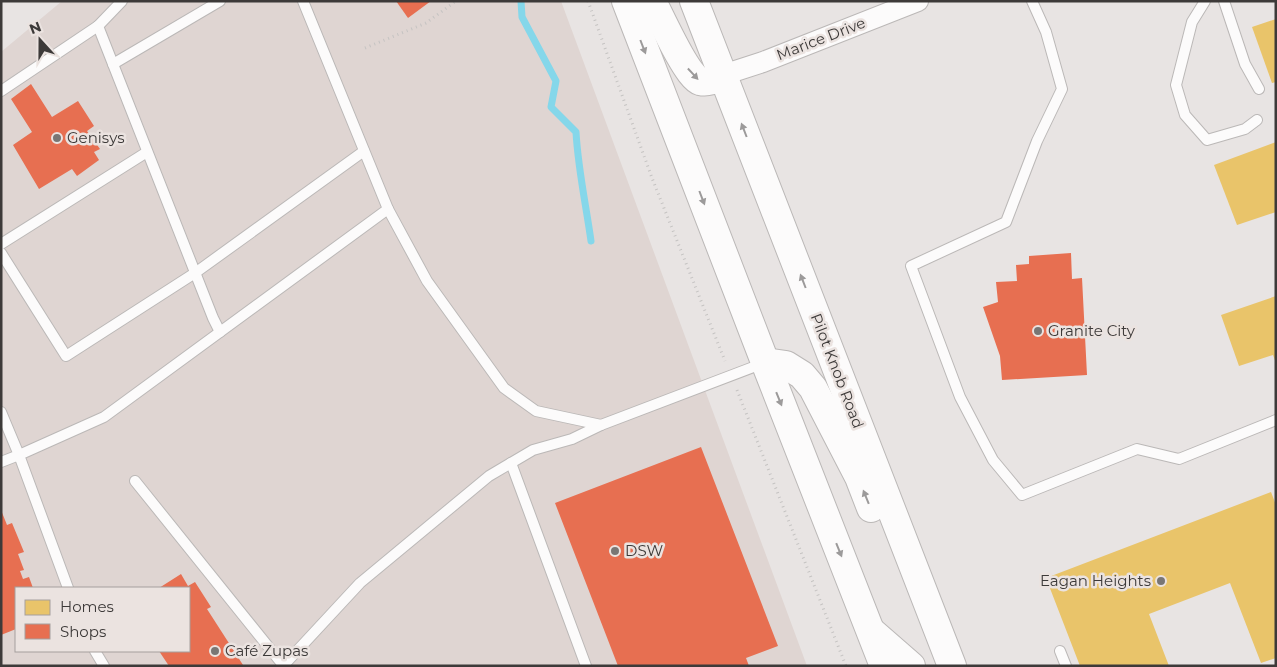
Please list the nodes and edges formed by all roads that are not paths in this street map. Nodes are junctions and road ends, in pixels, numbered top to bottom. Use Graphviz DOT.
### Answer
graph roads {
  1 [pos="122,1"];
  2 [pos="198,1"];
  3 [pos="220,1"];
  4 [pos="303,1"];
  5 [pos="626,1"];
  6 [pos="652,1"];
  7 [pos="694,1"];
  8 [pos="918,1"];
  9 [pos="1032,1"];
  10 [pos="1205,1"];
  11 [pos="1224,1"];
  12 [pos="206,9"];
  13 [pos="98,26"];
  14 [pos="113,64"];
  15 [pos="723,75"];
  16 [pos="1259,89"];
  17 [pos="1,91"];
  18 [pos="1257,120"];
  19 [pos="364,151"];
  20 [pos="147,152"];
  21 [pos="388,208"];
  22 [pos="1,244"];
  23 [pos="1,253"];
  24 [pos="195,273"];
  25 [pos="220,332"];
  26 [pos="764,362"];
  27 [pos="1,412"];
  28 [pos="1276,420"];
  29 [pos="601,425"];
  30 [pos="19,455"];
  31 [pos="1,462"];
  32 [pos="511,463"];
  33 [pos="136,481"];
  34 [pos="68,587"];
  35 [pos="870,631"];
  36 [pos="1060,651"];
  37 [pos="96,652"];
  38 [pos="104,666"];
  39 [pos="283,666"];
  40 [pos="586,666"];
  41 [pos="884,666"];
  42 [pos="911,666"];
  43 [pos="951,666"];
  44 [pos="1066,666"];
  1 -- 13 [label="lane"];
  2 -- 12 [label="lane"];
  3 -- 12 [label="lane"];
  4 -- 19 [label="lane"];
  5 -- 26 [label="main road, one-way"];
  6 -- 15 [label="main road, one-way"];
  7 -- 15 [label="main road, Pilot Knob Road"];
  8 -- 15 [label="street, Marice Drive"];
  9 -- 28 [label="lane"];
  10 -- 18 [label="lane"];
  11 -- 16 [label="lane"];
  12 -- 14 [label="lane"];
  13 -- 14 [label="lane"];
  13 -- 17 [label="lane"];
  14 -- 20 [label="lane"];
  43 -- 15 [label="main road, Pilot Knob Road, one-way"];
  19 -- 21 [label="lane"];
  19 -- 24 [label="lane"];
  20 -- 22 [label="lane"];
  20 -- 24 [label="lane"];
  21 -- 25 [label="lane"];
  21 -- 29 [label="lane"];
  23 -- 24 [label="lane"];
  24 -- 25 [label="lane"];
  25 -- 30 [label="lane"];
  26 -- 29 [label="lane"];
  26 -- 35 [label="main road, one-way"];
  43 -- 26 [label="main road, Pilot Knob Road, one-way"];
  27 -- 30 [label="lane"];
  29 -- 32 [label="lane"];
  30 -- 31 [label="lane"];
  30 -- 34 [label="lane"];
  32 -- 39 [label="lane"];
  32 -- 40 [label="lane"];
  33 -- 39 [label="lane"];
  35 -- 41 [label="main road"];
  35 -- 42 [label="main road"];
  36 -- 44 [label="lane"];
  37 -- 38 [label="lane"];
}
